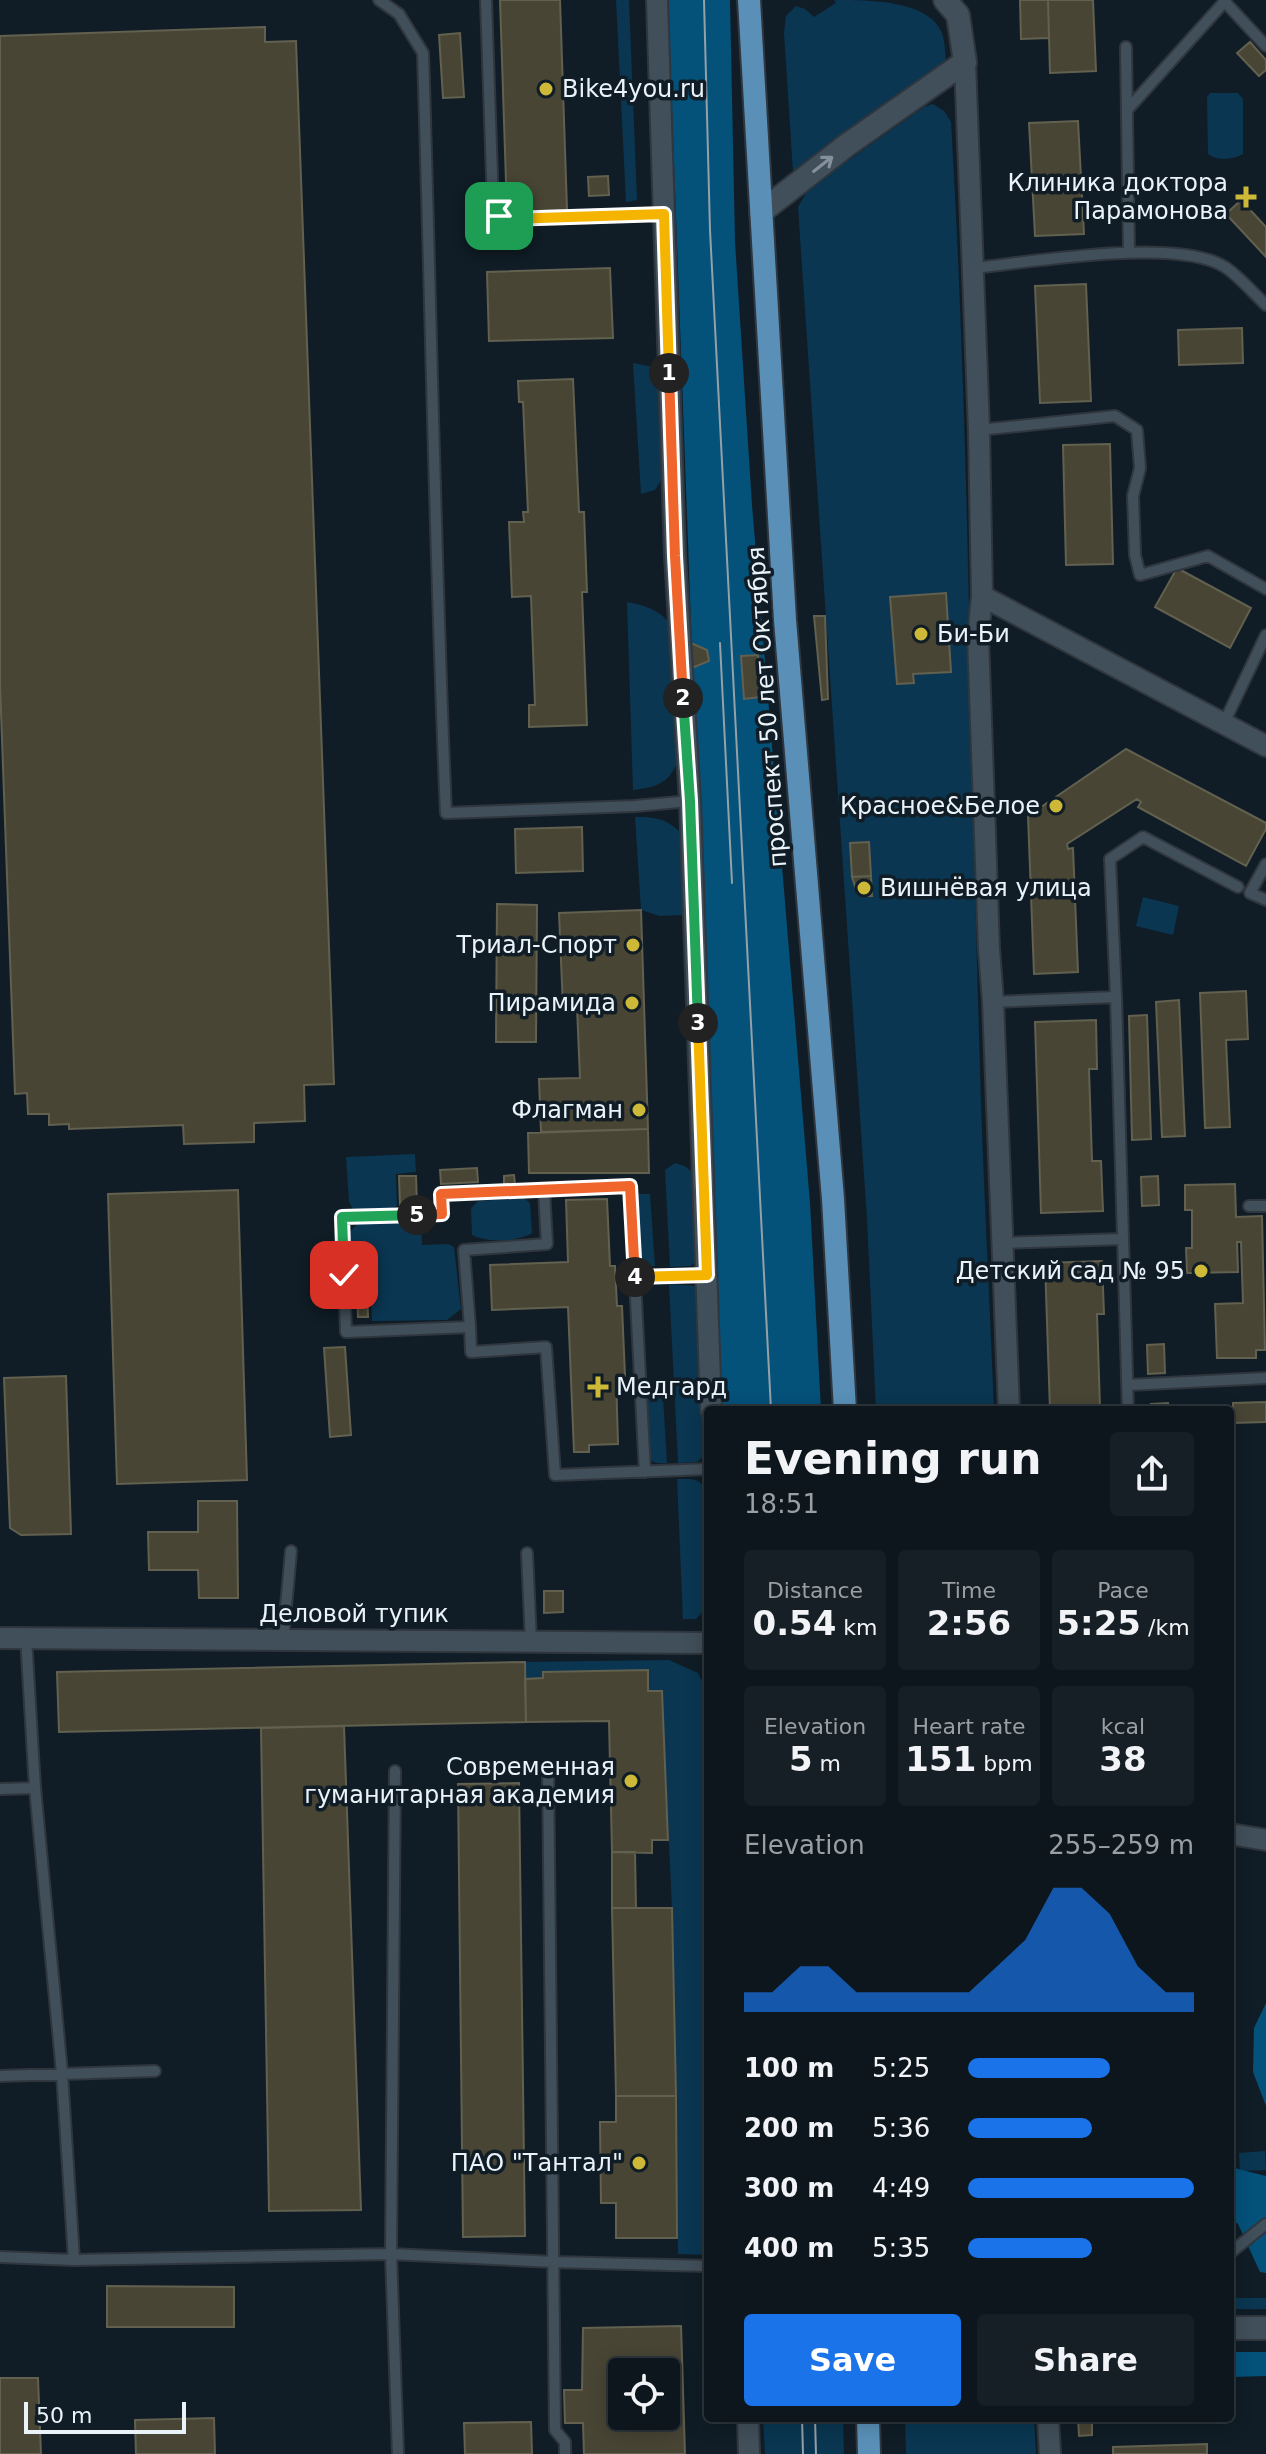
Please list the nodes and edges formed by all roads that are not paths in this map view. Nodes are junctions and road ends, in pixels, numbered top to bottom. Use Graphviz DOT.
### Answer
graph roads {
  1 [pos="379,0"];
  2 [pos="486,0"];
  3 [pos="657,0"];
  4 [pos="749,0"];
  5 [pos="945,0"];
  6 [pos="1226,1"];
  7 [pos="1266,46"];
  8 [pos="1126,47"];
  9 [pos="965,62"];
  10 [pos="1128,109"];
  11 [pos="761,212"];
  12 [pos="664,214"];
  13 [pos="1129,252"];
  14 [pos="974,268"];
  15 [pos="1266,305"];
  16 [pos="979,430"];
  17 [pos="1266,589"];
  18 [pos="982,596"];
  19 [pos="1266,635"];
  20 [pos="1224,723"];
  21 [pos="1266,746"];
  22 [pos="690,801"];
  23 [pos="1266,864"];
  24 [pos="1238,887"];
  25 [pos="1266,900"];
  26 [pos="1116,997"];
  27 [pos="993,1002"];
  28 [pos="544,1190"];
  29 [pos="1249,1206"];
  30 [pos="1266,1206"];
  31 [pos="1123,1239"];
  32 [pos="1002,1243"];
  33 [pos="707,1275"];
  34 [pos="635,1278"];
  35 [pos="470,1327"];
  36 [pos="1266,1378"];
  37 [pos="1128,1385"];
  38 [pos="711,1406"];
  39 [pos="845,1406"];
  40 [pos="1009,1406"];
  41 [pos="1128,1406"];
  42 [pos="704,1469"];
  43 [pos="645,1472"];
  44 [pos="291,1551"];
  45 [pos="527,1553"];
  46 [pos="0,1638"];
  47 [pos="26,1638"];
  48 [pos="283,1640"];
  49 [pos="531,1642"];
  50 [pos="704,1643"];
  51 [pos="548,1765"];
  52 [pos="395,1771"];
  53 [pos="35,1788"];
  54 [pos="0,1789"];
  55 [pos="1234,1835"];
  56 [pos="1266,1840"];
  57 [pos="155,2071"];
  58 [pos="62,2073"];
  59 [pos="0,2076"];
  60 [pos="1266,2224"];
  61 [pos="1234,2250"];
  62 [pos="391,2254"];
  63 [pos="0,2257"];
  64 [pos="74,2260"];
  65 [pos="554,2262"];
  66 [pos="704,2266"];
  67 [pos="1234,2328"];
  68 [pos="1266,2328"];
  69 [pos="748,2422"];
  70 [pos="868,2422"];
  71 [pos="1048,2422"];
  72 [pos="398,2454"];
  73 [pos="565,2454"];
  74 [pos="749,2454"];
  75 [pos="869,2454"];
  76 [pos="1050,2454"];
  1 -- 22 [label="lane"];
  2 -- 12 [label="lane"];
  3 -- 12 [label="street"];
  4 -- 11 [label="main road, проспект 50 лет Октября"];
  5 -- 9 [label="main road"];
  6 -- 7 [label="lane"];
  6 -- 10 [label="lane"];
  8 -- 10 [label="lane"];
  11 -- 9 [label="main road, one-way"];
  9 -- 14 [label="street"];
  10 -- 13 [label="lane"];
  11 -- 39 [label="main road, проспект 50 лет Октября"];
  12 -- 22 [label="street"];
  13 -- 14 [label="lane"];
  13 -- 15 [label="lane"];
  14 -- 16 [label="street"];
  16 -- 17 [label="lane"];
  16 -- 18 [label="street"];
  18 -- 20 [label="street"];
  18 -- 27 [label="street"];
  19 -- 20 [label="lane"];
  20 -- 21 [label="street"];
  22 -- 33 [label="street"];
  23 -- 25 [label="lane"];
  24 -- 26 [label="lane"];
  26 -- 27 [label="lane"];
  26 -- 31 [label="lane"];
  27 -- 32 [label="street"];
  28 -- 34 [label="lane"];
  28 -- 35 [label="lane"];
  28 -- 35 [label="lane"];
  29 -- 30 [label="lane"];
  31 -- 32 [label="lane"];
  31 -- 37 [label="lane"];
  32 -- 40 [label="street"];
  33 -- 34 [label="lane"];
  33 -- 38 [label="street"];
  34 -- 43 [label="lane"];
  35 -- 43 [label="lane"];
  36 -- 37 [label="lane"];
  37 -- 41 [label="lane"];
  42 -- 43 [label="lane"];
  44 -- 48 [label="lane"];
  45 -- 49 [label="lane"];
  46 -- 47 [label="street, Деловой тупик"];
  47 -- 48 [label="street, Деловой тупик"];
  47 -- 53 [label="lane"];
  48 -- 49 [label="street, Деловой тупик"];
  49 -- 50 [label="street, Деловой тупик"];
  51 -- 65 [label="lane"];
  52 -- 62 [label="lane"];
  53 -- 54 [label="lane"];
  53 -- 58 [label="lane"];
  55 -- 56 [label="street"];
  57 -- 58 [label="lane"];
  58 -- 59 [label="lane"];
  58 -- 64 [label="lane"];
  60 -- 61 [label="lane"];
  62 -- 64 [label="lane"];
  62 -- 65 [label="lane"];
  62 -- 72 [label="lane"];
  63 -- 64 [label="lane"];
  65 -- 66 [label="lane"];
  65 -- 73 [label="lane"];
  67 -- 68 [label="main road"];
  69 -- 74 [label="street"];
  70 -- 75 [label="main road"];
  71 -- 76 [label="street"];
}
